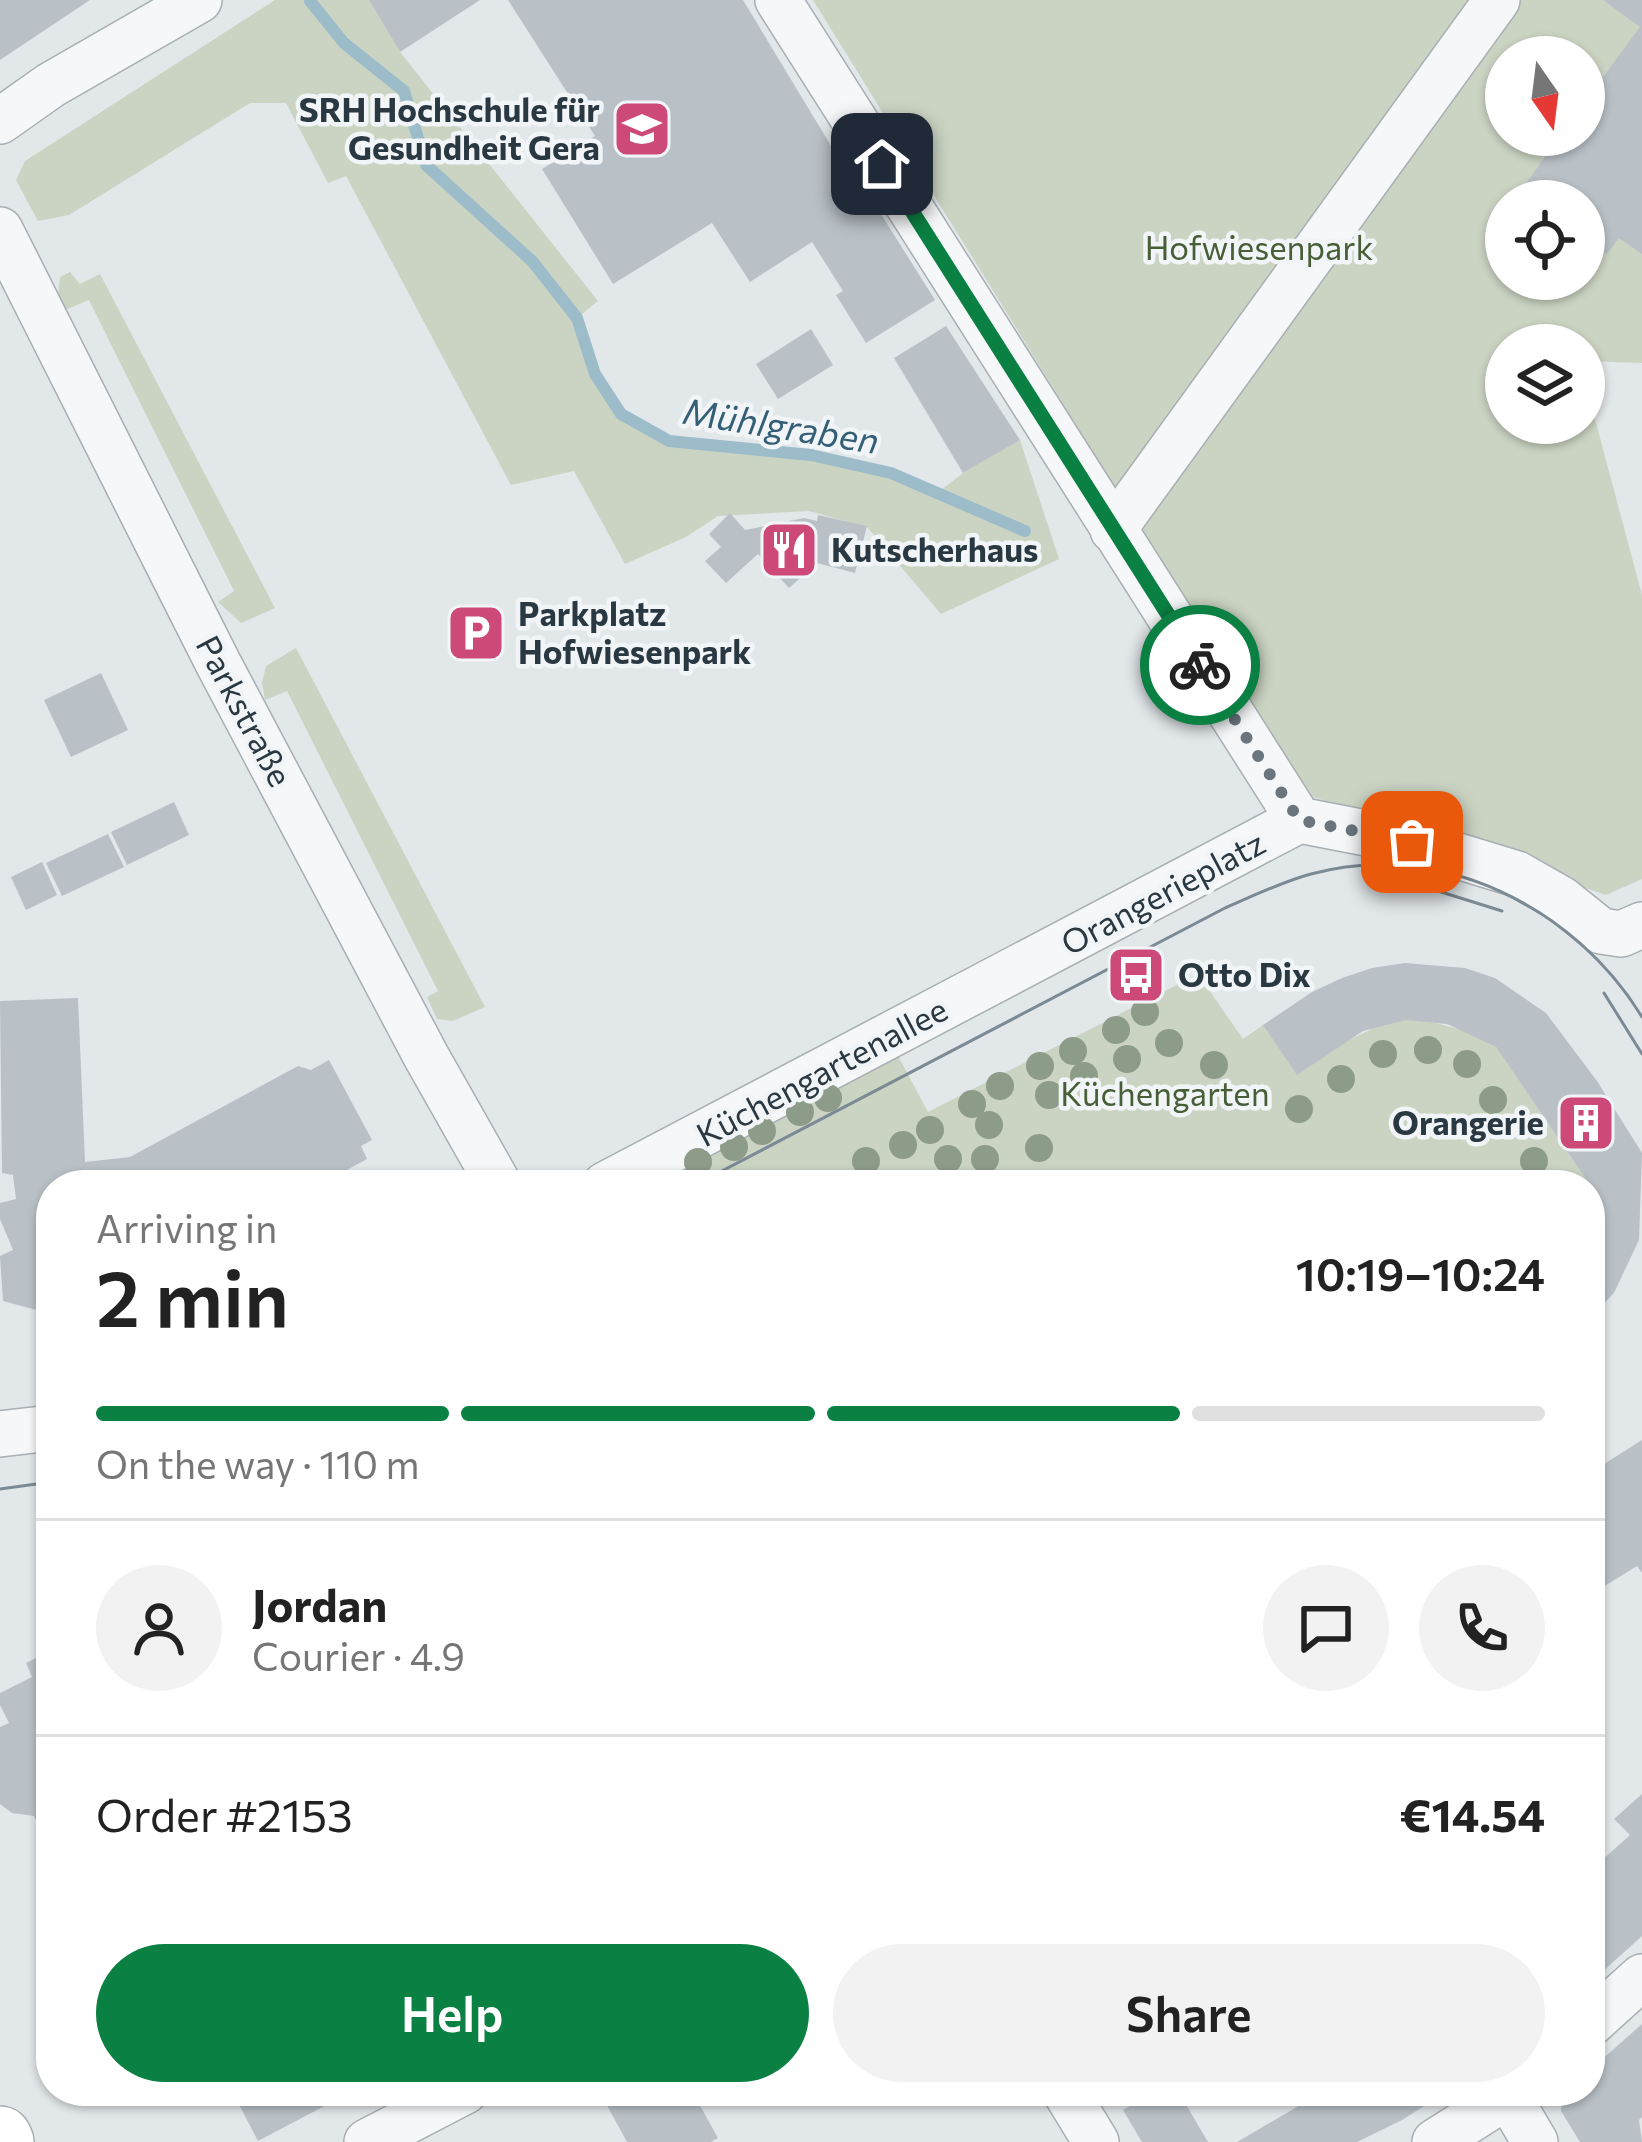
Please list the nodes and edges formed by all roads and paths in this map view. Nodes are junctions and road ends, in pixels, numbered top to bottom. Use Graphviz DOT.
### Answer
graph roads {
  1 [pos="199,0"];
  2 [pos="778,0"];
  3 [pos="1497,0"];
  4 [pos="0,122"];
  5 [pos="0,230"];
  6 [pos="1113,530"];
  7 [pos="1299,820"];
  8 [pos="1632,930"];
  9 [pos="1038,959"];
  10 [pos="491,1170"];
  11 [pos="634,1170"];
  12 [pos="36,1430"];
  13 [pos="0,1434"];
  14 [pos="1642,1978"];
  15 [pos="1605,2011"];
  16 [pos="436,2106"];
  17 [pos="1074,2106"];
  18 [pos="1490,2106"];
  19 [pos="1516,2106"];
  20 [pos="367,2142"];
  21 [pos="1096,2142"];
  22 [pos="1435,2142"];
  23 [pos="1534,2142"];
  1 -- 4 [label="street"];
  2 -- 6 [label="street"];
  3 -- 6 [label="street"];
  5 -- 10 [label="street, Parkstraße"];
  6 -- 7 [label="street"];
  7 -- 8 [label="street, Orangerieplatz"];
  7 -- 9 [label="street, Orangerieplatz"];
  9 -- 11 [label="street, Küchengartenallee"];
  12 -- 13 [label="street"];
  14 -- 15 [label="street"];
  16 -- 20 [label="street"];
  17 -- 21 [label="street"];
  18 -- 22 [label="street"];
  19 -- 23 [label="street"];
}
